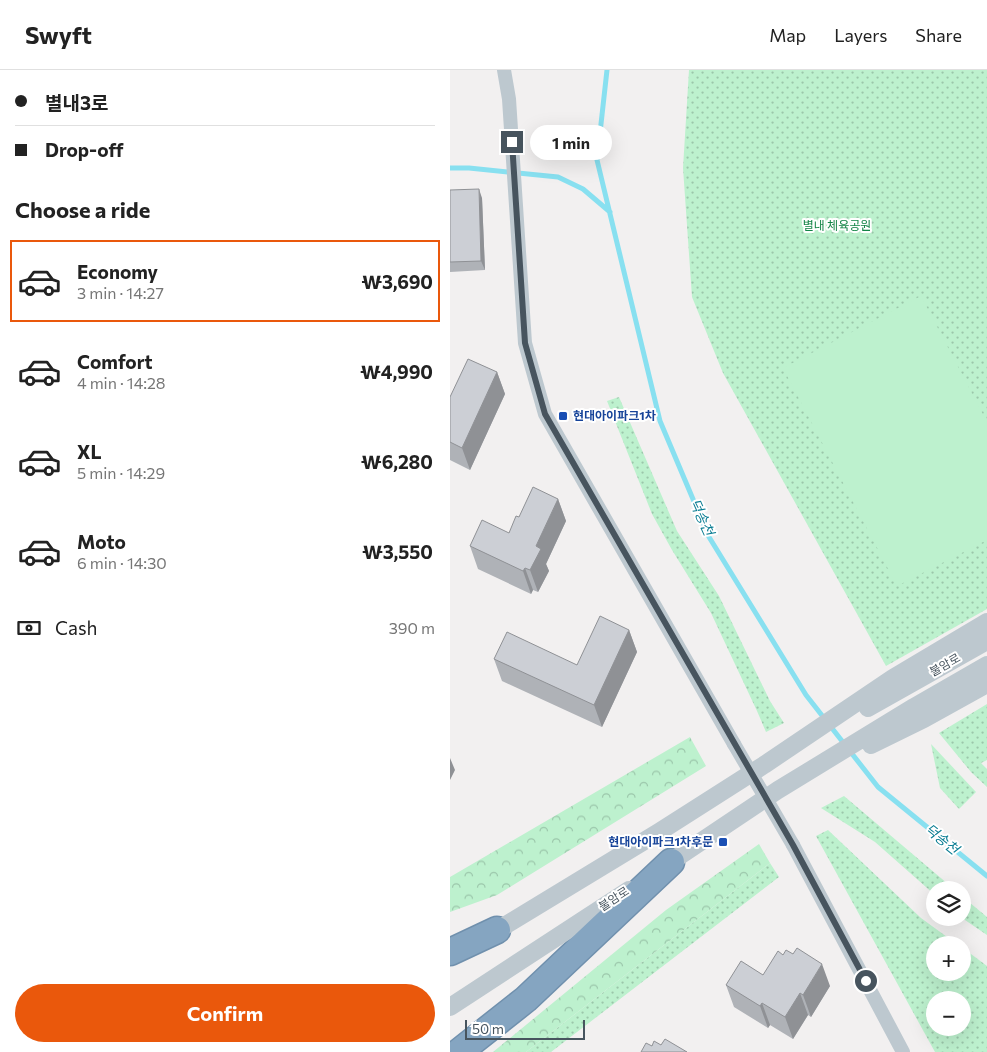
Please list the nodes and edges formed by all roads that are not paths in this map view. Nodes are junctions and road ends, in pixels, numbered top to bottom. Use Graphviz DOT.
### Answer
graph roads {
  1 [pos="504,70"];
  2 [pos="987,622"];
  3 [pos="987,641"];
  4 [pos="987,665"];
  5 [pos="899,683"];
  6 [pos="987,684"];
  7 [pos="919,713"];
  8 [pos="671,862"];
  9 [pos="497,930"];
  10 [pos="450,952"];
  11 [pos="450,962"];
  12 [pos="450,1006"];
  13 [pos="459,1052"];
  14 [pos="903,1052"];
  1 -- 14 [label="street, bridge"];
  2 -- 5 [label="street"];
  3 -- 5 [label="street, 불암로"];
  4 -- 7 [label="street, 불암로"];
  5 -- 9 [label="street"];
  6 -- 7 [label="street"];
  7 -- 8 [label="street, 불암로"];
  8 -- 12 [label="street, 불암로"];
  8 -- 13 [label="highway"];
  9 -- 10 [label="highway"];
  9 -- 11 [label="street"];
}
